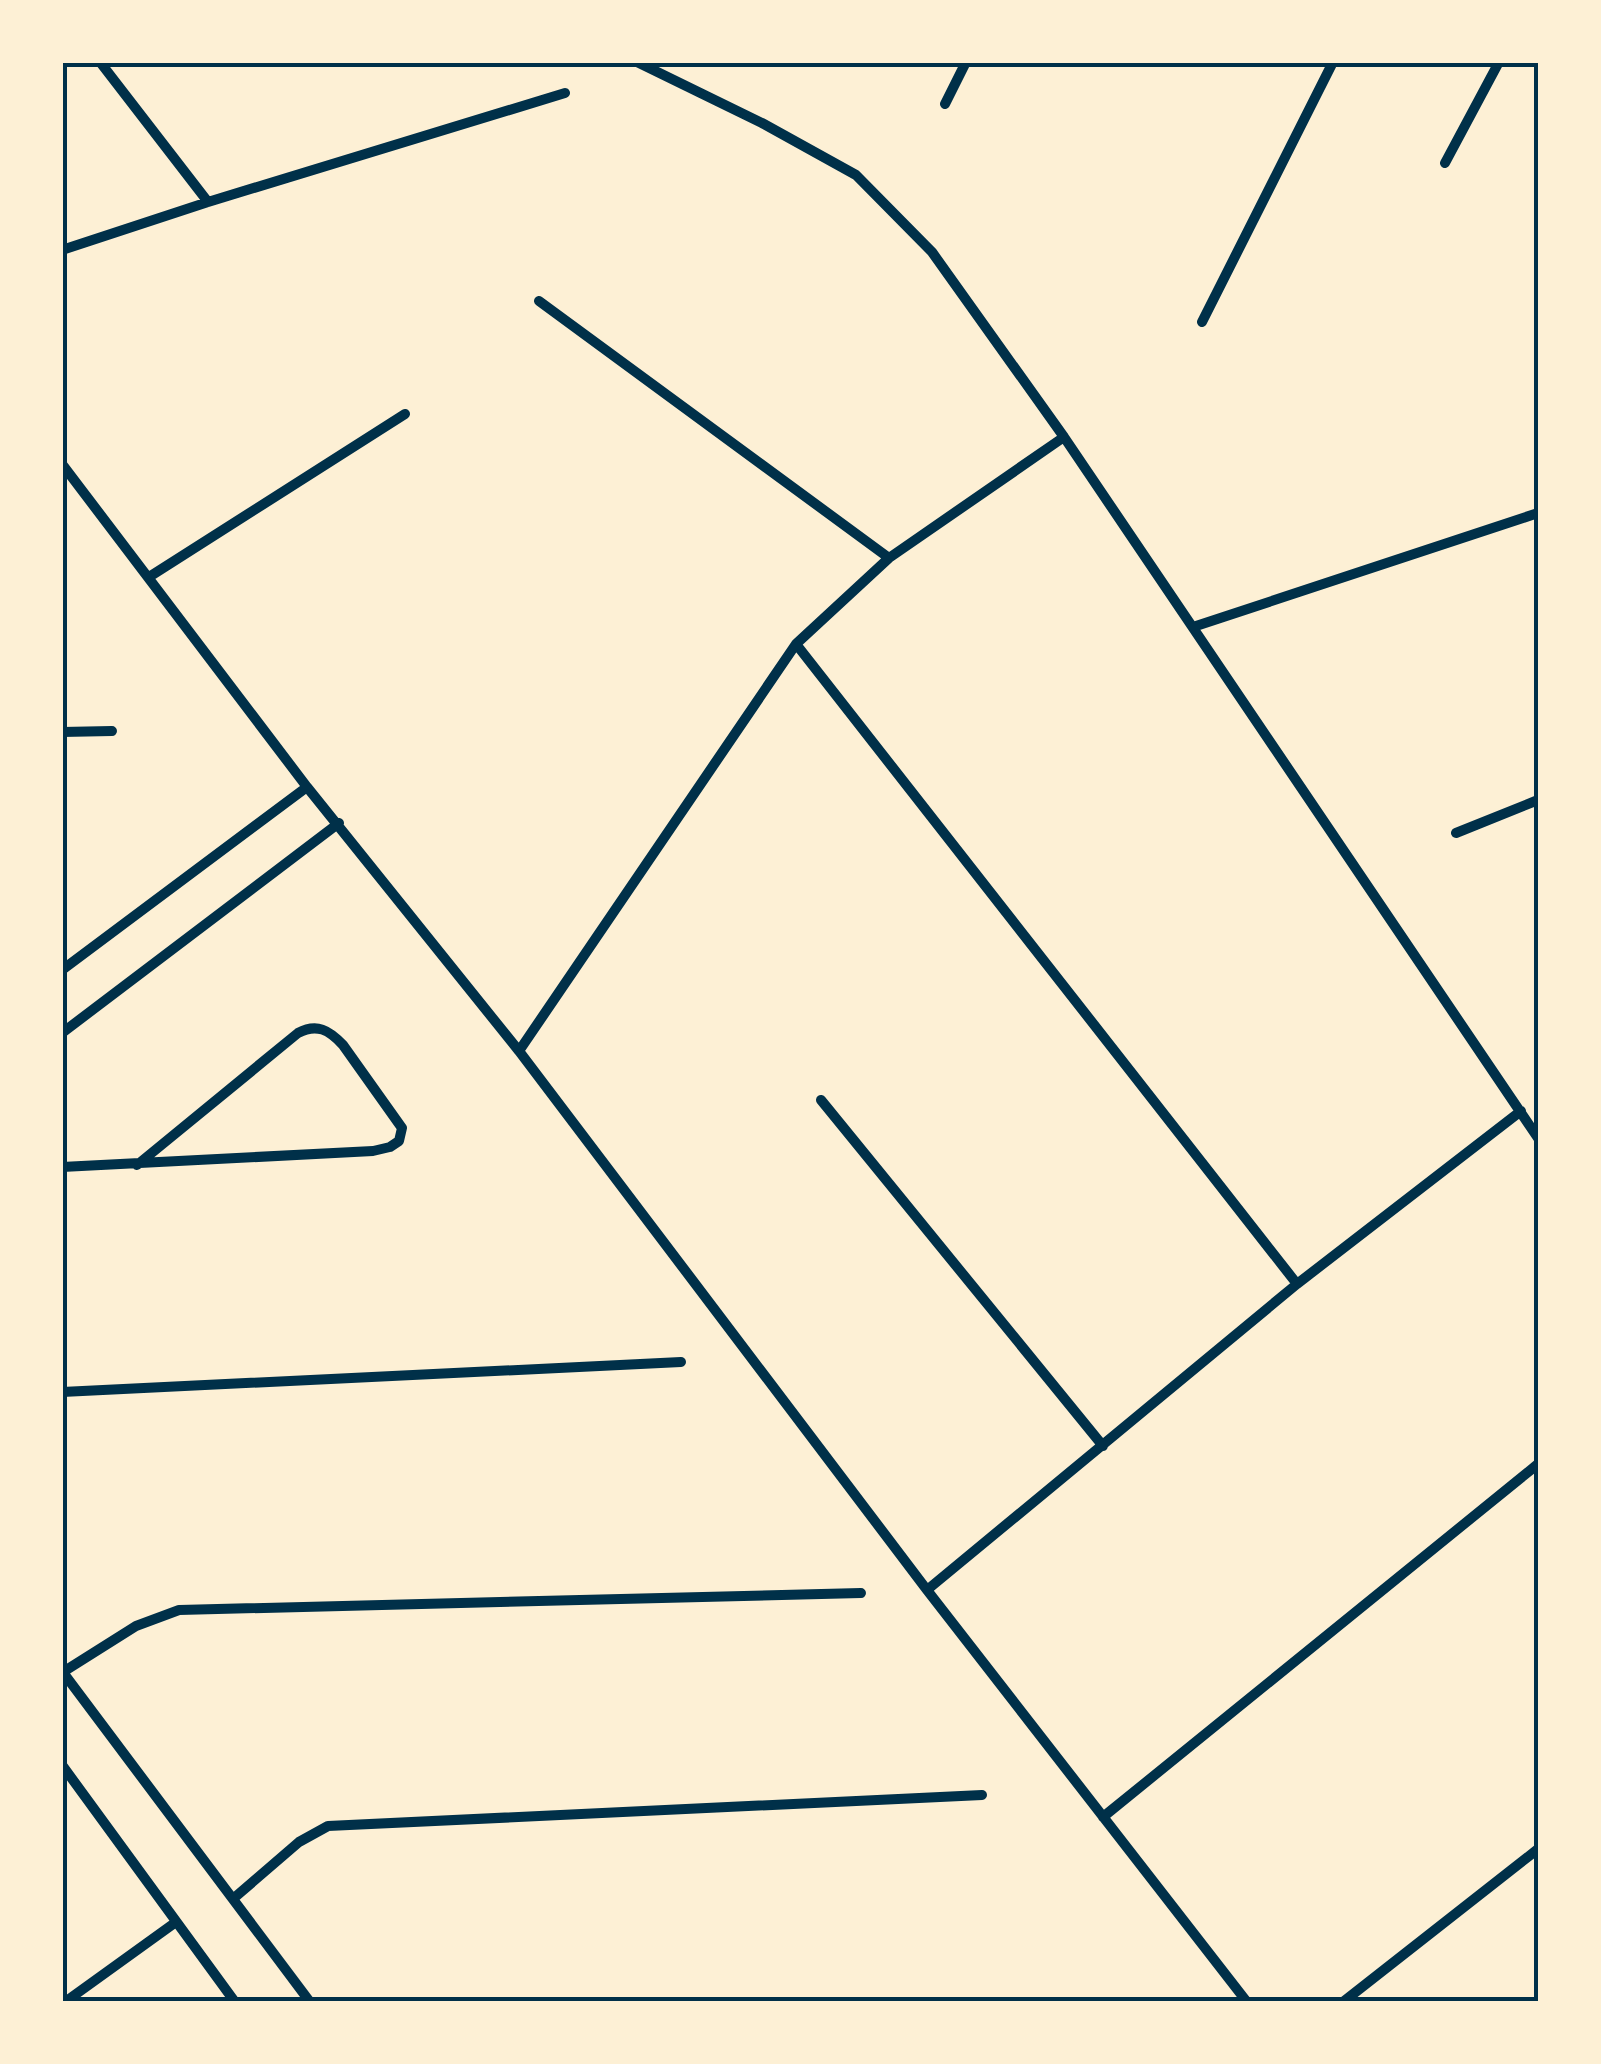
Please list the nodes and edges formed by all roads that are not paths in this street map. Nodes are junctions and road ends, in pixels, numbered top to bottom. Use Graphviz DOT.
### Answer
graph roads {
  1 [pos="100,62"];
  2 [pos="638,62"];
  3 [pos="966,62"];
  4 [pos="1334,62"];
  5 [pos="1499,62"];
  6 [pos="565,93"];
  7 [pos="946,104"];
  8 [pos="1445,162"];
  9 [pos="208,202"];
  10 [pos="62,250"];
  11 [pos="539,301"];
  12 [pos="1202,322"];
  13 [pos="405,414"];
  14 [pos="1064,437"];
  15 [pos="62,464"];
  16 [pos="1538,512"];
  17 [pos="889,558"];
  18 [pos="149,577"];
  19 [pos="1192,627"];
  20 [pos="796,644"];
  21 [pos="112,731"];
  22 [pos="62,732"];
  23 [pos="307,787"];
  24 [pos="1538,800"];
  25 [pos="339,823"];
  26 [pos="1456,833"];
  27 [pos="62,970"];
  28 [pos="62,1033"];
  29 [pos="519,1052"];
  30 [pos="821,1100"];
  31 [pos="1521,1112"];
  32 [pos="1538,1138"];
  33 [pos="137,1165"];
  34 [pos="62,1167"];
  35 [pos="1297,1284"];
  36 [pos="681,1362"];
  37 [pos="62,1392"];
  38 [pos="1103,1446"];
  39 [pos="1538,1464"];
  40 [pos="926,1590"];
  41 [pos="861,1593"];
  42 [pos="63,1671"];
  43 [pos="62,1766"];
  44 [pos="982,1796"];
  45 [pos="1103,1817"];
  46 [pos="1538,1850"];
  47 [pos="234,1898"];
  48 [pos="176,1922"];
  49 [pos="65,2002"];
  50 [pos="235,2002"];
  51 [pos="310,2002"];
  52 [pos="1247,2002"];
  53 [pos="1344,2002"];
  1 -- 9 [label="street"];
  2 -- 14 [label="street"];
  3 -- 7 [label="street"];
  4 -- 12 [label="street"];
  5 -- 8 [label="street"];
  6 -- 9 [label="street"];
  9 -- 10 [label="street"];
  11 -- 17 [label="street"];
  13 -- 18 [label="street"];
  14 -- 17 [label="street"];
  14 -- 19 [label="street"];
  15 -- 18 [label="street"];
  16 -- 19 [label="street"];
  17 -- 20 [label="street"];
  18 -- 23 [label="street"];
  19 -- 31 [label="street"];
  20 -- 29 [label="street"];
  20 -- 35 [label="street"];
  21 -- 22 [label="street"];
  23 -- 25 [label="street"];
  23 -- 27 [label="street"];
  24 -- 26 [label="street"];
  25 -- 28 [label="street"];
  25 -- 29 [label="street"];
  29 -- 40 [label="street"];
  30 -- 38 [label="street"];
  31 -- 32 [label="street"];
  31 -- 35 [label="street"];
  33 -- 33 [label="street"];
  33 -- 34 [label="street"];
  35 -- 38 [label="street"];
  36 -- 37 [label="street"];
  38 -- 40 [label="street"];
  39 -- 45 [label="street"];
  40 -- 45 [label="street"];
  41 -- 42 [label="street"];
  42 -- 47 [label="street"];
  43 -- 48 [label="street"];
  44 -- 47 [label="street"];
  45 -- 52 [label="street"];
  46 -- 53 [label="street"];
  47 -- 51 [label="street"];
  48 -- 49 [label="street"];
  48 -- 50 [label="street"];
}
